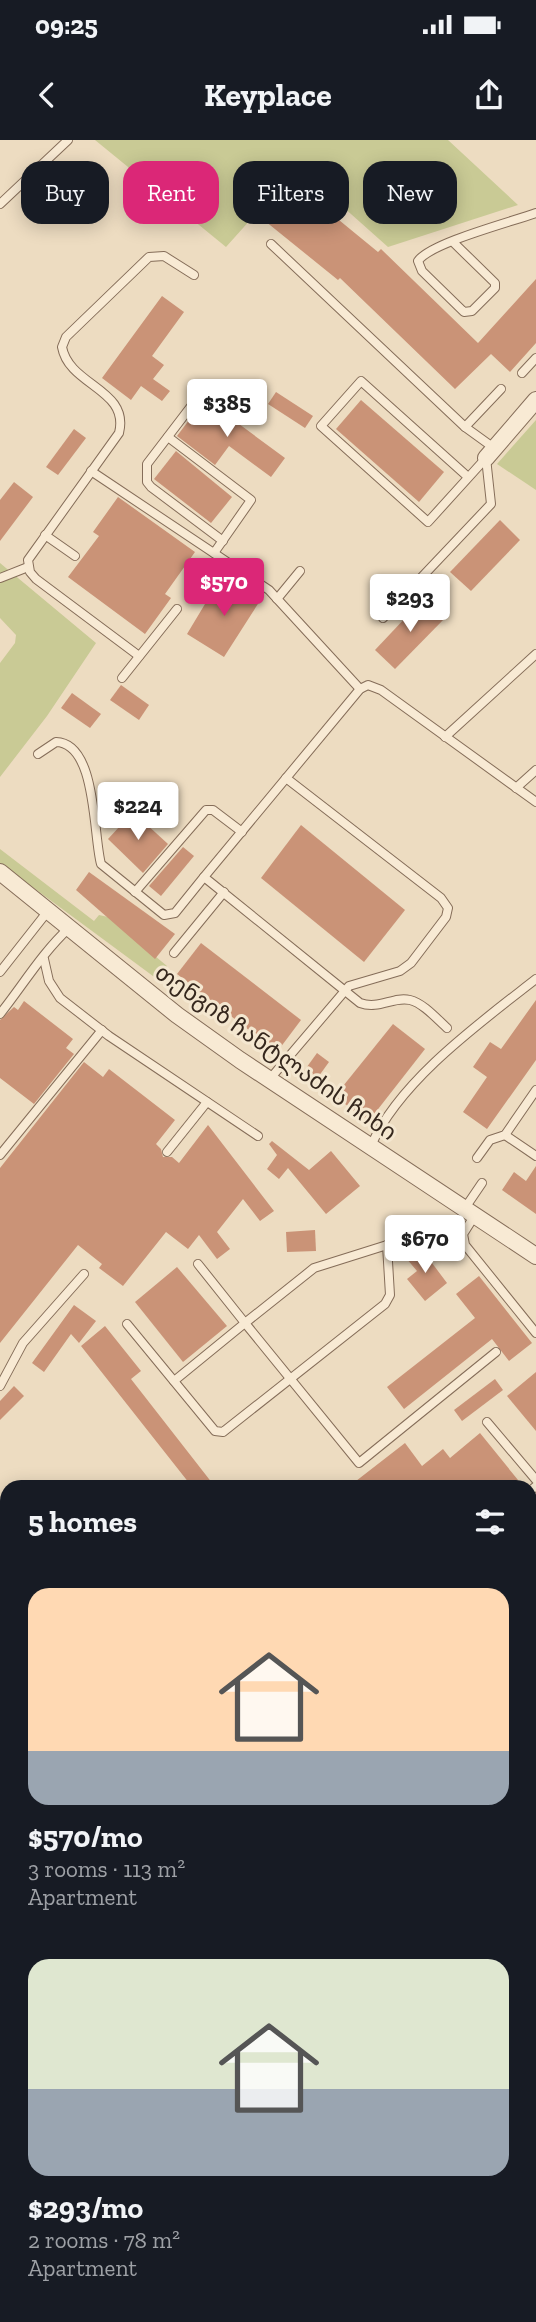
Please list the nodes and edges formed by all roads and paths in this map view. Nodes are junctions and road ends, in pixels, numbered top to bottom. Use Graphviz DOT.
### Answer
graph roads {
  1 [pos="68,140"];
  2 [pos="0,204"];
  3 [pos="536,213"];
  4 [pos="453,242"];
  5 [pos="271,244"];
  6 [pos="194,275"];
  7 [pos="536,358"];
  8 [pos="522,373"];
  9 [pos="501,389"];
  10 [pos="202,392"];
  11 [pos="536,400"];
  12 [pos="465,427"];
  13 [pos="168,437"];
  14 [pos="491,454"];
  15 [pos="91,471"];
  16 [pos="468,477"];
  17 [pos="45,535"];
  18 [pos="223,541"];
  19 [pos="214,553"];
  20 [pos="75,556"];
  21 [pos="28,567"];
  22 [pos="300,571"];
  23 [pos="0,578"];
  24 [pos="277,599"];
  25 [pos="177,609"];
  26 [pos="383,618"];
  27 [pos="536,654"];
  28 [pos="139,656"];
  29 [pos="122,678"];
  30 [pos="360,689"];
  31 [pos="445,737"];
  32 [pos="38,754"];
  33 [pos="536,770"];
  34 [pos="286,778"];
  35 [pos="516,788"];
  36 [pos="536,802"];
  37 [pos="242,832"];
  38 [pos="0,872"];
  39 [pos="204,877"];
  40 [pos="135,892"];
  41 [pos="224,892"];
  42 [pos="48,911"];
  43 [pos="69,928"];
  44 [pos="174,953"];
  45 [pos="44,959"];
  46 [pos="0,972"];
  47 [pos="536,979"];
  48 [pos="346,989"];
  49 [pos="0,1014"];
  50 [pos="447,1028"];
  51 [pos="102,1030"];
  52 [pos="270,1080"];
  53 [pos="536,1090"];
  54 [pos="207,1102"];
  55 [pos="505,1135"];
  56 [pos="258,1136"];
  57 [pos="371,1146"];
  58 [pos="167,1152"];
  59 [pos="535,1152"];
  60 [pos="0,1155"];
  61 [pos="477,1158"];
  62 [pos="482,1183"];
  63 [pos="470,1212"];
  64 [pos="463,1234"];
  65 [pos="387,1244"];
  66 [pos="536,1256"];
  67 [pos="198,1264"];
  68 [pos="84,1273"];
  69 [pos="245,1323"];
  70 [pos="127,1324"];
  71 [pos="536,1334"];
  72 [pos="496,1352"];
  73 [pos="291,1379"];
  74 [pos="1,1381"];
  75 [pos="174,1381"];
  76 [pos="487,1422"];
  77 [pos="536,1480"];
  1 -- 2 [label="lane"];
  3 -- 4 [label="lane"];
  4 -- 4 [label="lane"];
  5 -- 12 [label="lane"];
  6 -- 15 [label="lane"];
  7 -- 8 [label="lane"];
  9 -- 12 [label="lane"];
  10 -- 13 [label="lane"];
  11 -- 14 [label="street"];
  12 -- 14 [label="lane"];
  13 -- 18 [label="lane"];
  13 -- 18 [label="lane"];
  14 -- 16 [label="lane"];
  14 -- 26 [label="lane"];
  15 -- 17 [label="lane"];
  15 -- 19 [label="lane"];
  16 -- 16 [label="lane"];
  17 -- 20 [label="lane"];
  17 -- 21 [label="lane"];
  18 -- 19 [label="lane"];
  19 -- 24 [label="lane"];
  21 -- 23 [label="lane"];
  21 -- 28 [label="lane"];
  22 -- 24 [label="lane"];
  24 -- 30 [label="lane"];
  25 -- 28 [label="lane"];
  27 -- 31 [label="lane"];
  28 -- 29 [label="lane"];
  30 -- 31 [label="lane"];
  30 -- 34 [label="lane"];
  31 -- 35 [label="lane"];
  32 -- 40 [label="lane"];
  33 -- 35 [label="lane"];
  34 -- 37 [label="lane"];
  34 -- 48 [label="lane"];
  35 -- 36 [label="lane"];
  37 -- 39 [label="lane"];
  37 -- 40 [label="lane"];
  38 -- 42 [label="street, თენგიზ ჩანტლაძის ჩიხი"];
  39 -- 40 [label="lane"];
  39 -- 41 [label="lane"];
  41 -- 44 [label="lane"];
  41 -- 48 [label="lane"];
  42 -- 43 [label="street, თენგიზ ჩანტლაძის ჩიხი"];
  42 -- 46 [label="lane"];
  43 -- 45 [label="lane"];
  43 -- 52 [label="street, თენგიზ ჩანტლაძის ჩიხი"];
  45 -- 49 [label="lane"];
  45 -- 51 [label="lane"];
  47 -- 57 [label="lane"];
  48 -- 50 [label="lane"];
  48 -- 52 [label="lane"];
  51 -- 54 [label="lane"];
  51 -- 60 [label="lane"];
  52 -- 57 [label="street, თენგიზ ჩანტლაძის ჩიხი"];
  53 -- 55 [label="lane"];
  54 -- 56 [label="lane"];
  54 -- 58 [label="lane"];
  55 -- 59 [label="lane"];
  55 -- 61 [label="lane"];
  57 -- 63 [label="street, თენგიზ ჩანტლაძის ჩიხი"];
  62 -- 63 [label="lane"];
  63 -- 64 [label="lane"];
  63 -- 66 [label="street, თენგიზ ჩანტლაძის ჩიხი"];
  64 -- 65 [label="lane"];
  64 -- 71 [label="lane"];
  65 -- 69 [label="lane"];
  65 -- 73 [label="lane"];
  67 -- 69 [label="lane"];
  68 -- 74 [label="lane"];
  69 -- 73 [label="lane"];
  69 -- 75 [label="lane"];
  70 -- 75 [label="lane"];
  72 -- 73 [label="lane"];
  73 -- 75 [label="lane"];
  76 -- 77 [label="lane"];
}
